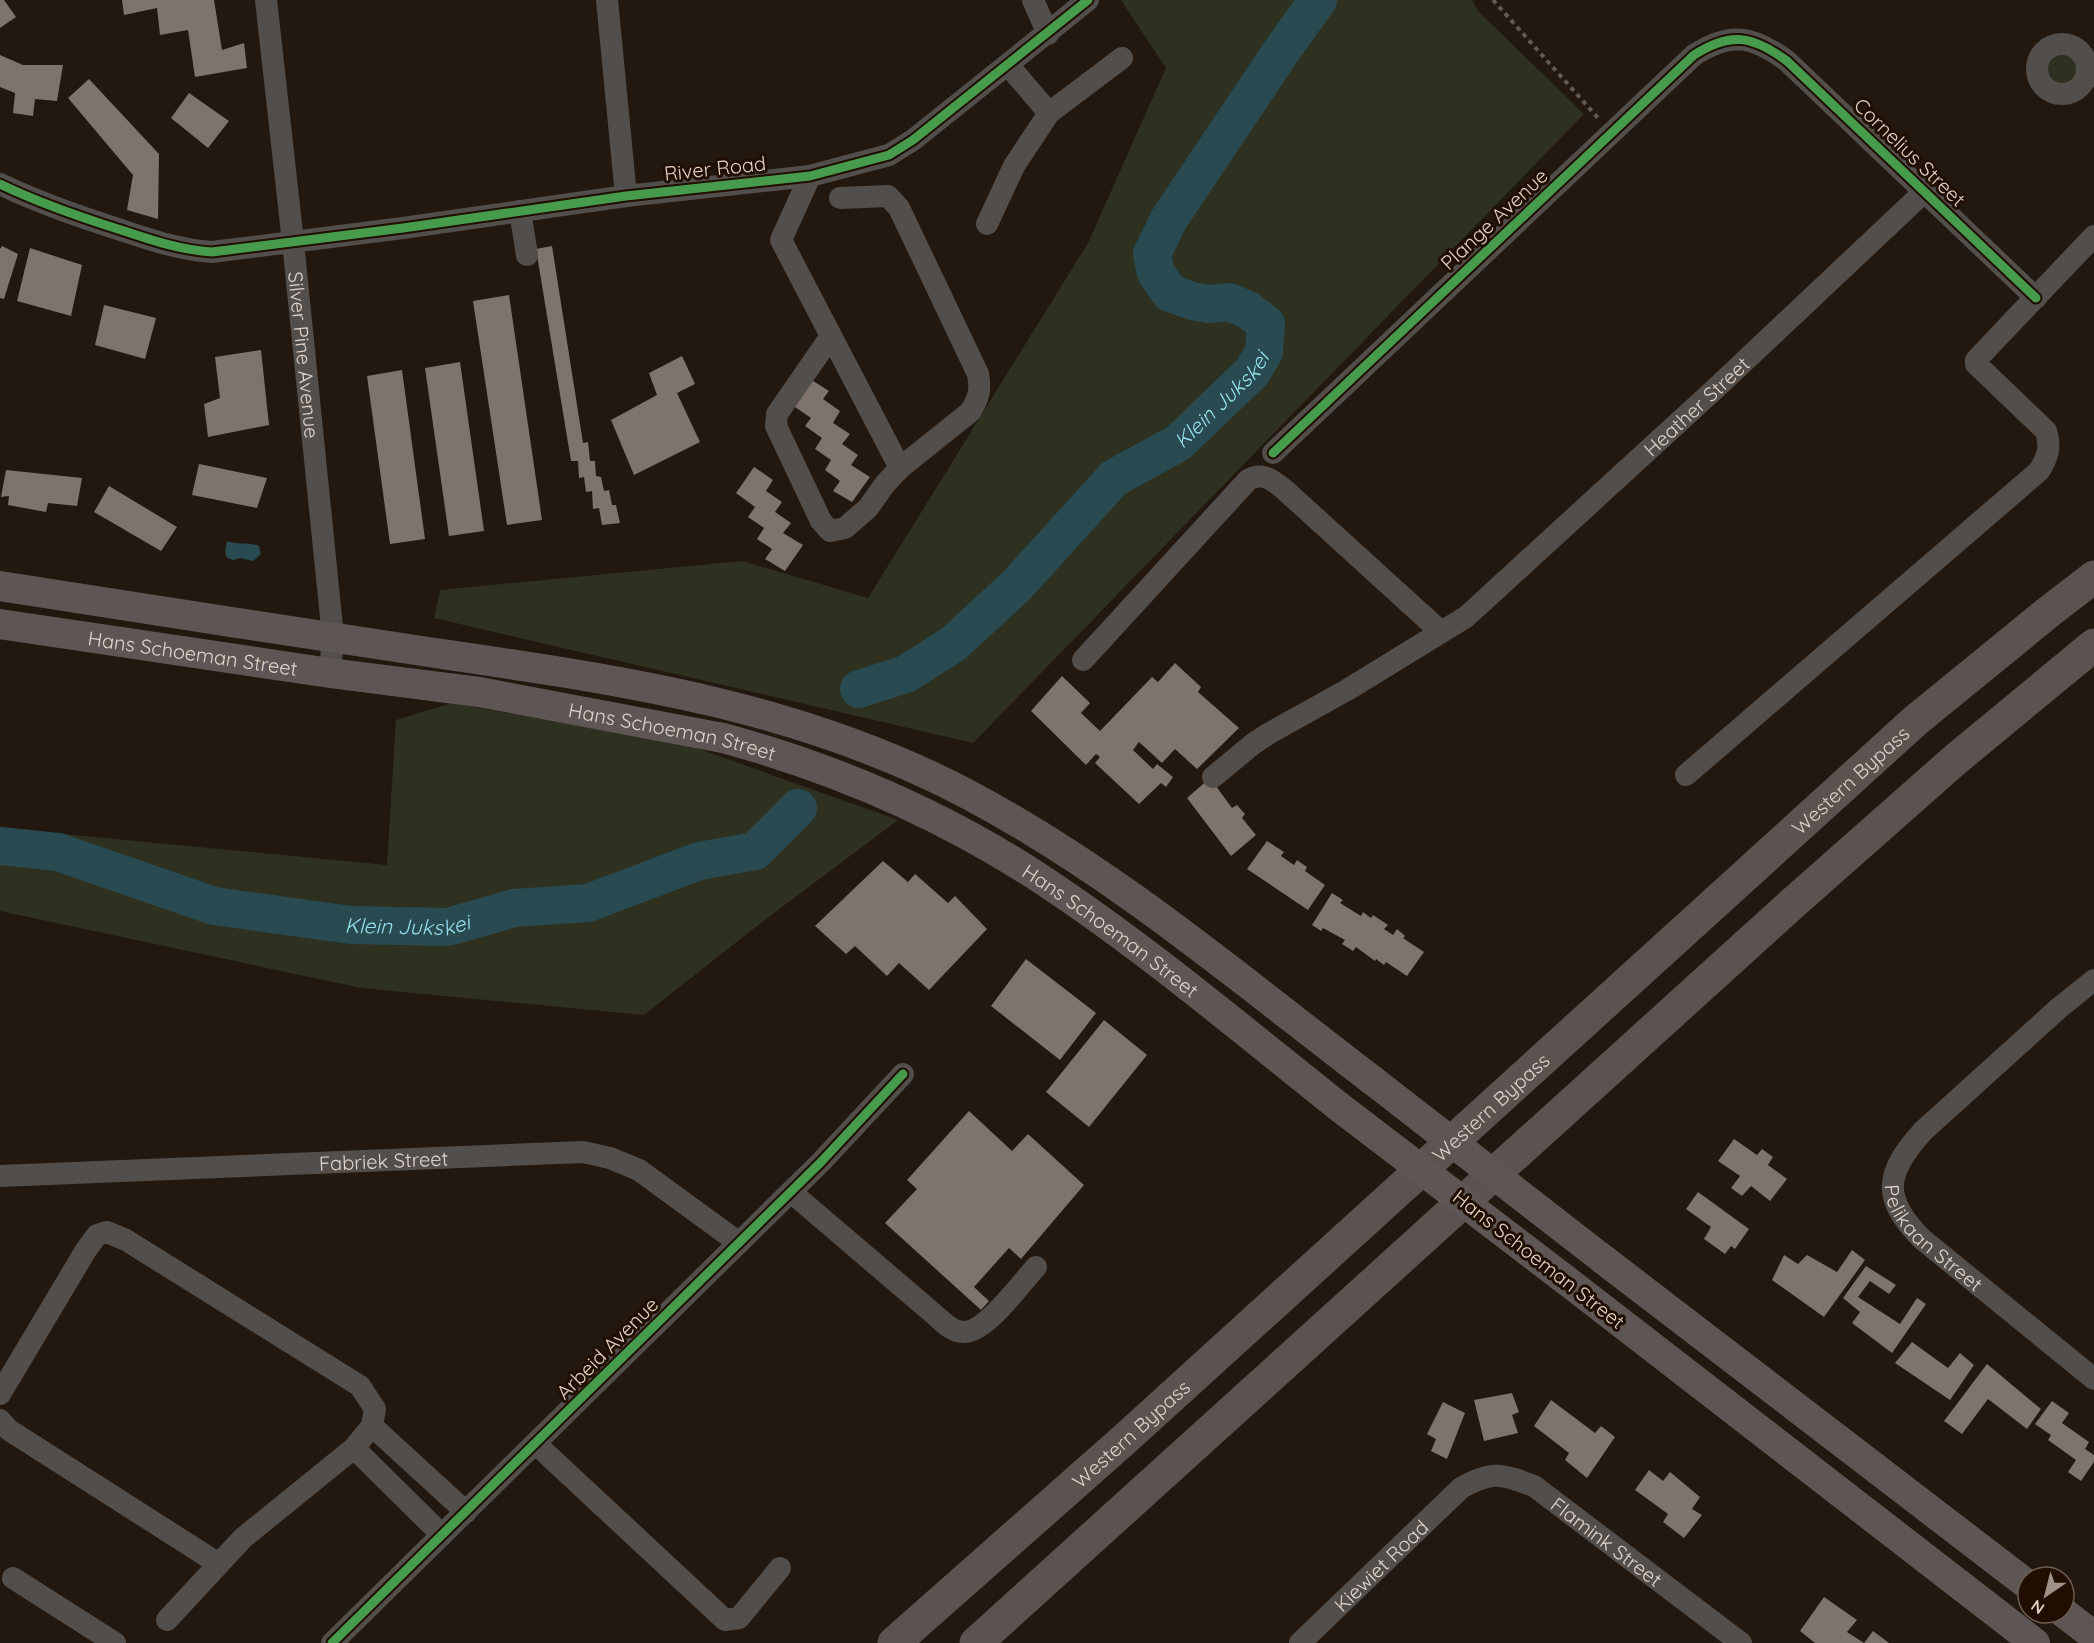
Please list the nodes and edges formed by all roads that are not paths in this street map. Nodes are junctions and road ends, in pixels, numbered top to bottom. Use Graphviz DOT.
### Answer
graph roads {
  1 [pos="266,0"];
  2 [pos="607,0"];
  3 [pos="1033,0"];
  4 [pos="1088,0"];
  5 [pos="1048,34"];
  6 [pos="1753,41"];
  7 [pos="1122,58"];
  8 [pos="1008,65"];
  9 [pos="1048,113"];
  10 [pos="810,176"];
  11 [pos="0,183"];
  12 [pos="1924,192"];
  13 [pos="626,196"];
  14 [pos="840,198"];
  15 [pos="520,211"];
  16 [pos="987,224"];
  17 [pos="2094,236"];
  18 [pos="293,242"];
  19 [pos="526,255"];
  20 [pos="2036,298"];
  21 [pos="831,336"];
  22 [pos="1273,453"];
  23 [pos="900,468"];
  24 [pos="2094,577"];
  25 [pos="0,586"];
  26 [pos="0,624"];
  27 [pos="1440,632"];
  28 [pos="333,637"];
  29 [pos="2094,645"];
  30 [pos="1083,660"];
  31 [pos="330,674"];
  32 [pos="1686,775"];
  33 [pos="1213,777"];
  34 [pos="2094,980"];
  35 [pos="903,1074"];
  36 [pos="0,1176"];
  37 [pos="791,1192"];
  38 [pos="739,1243"];
  39 [pos="1035,1267"];
  40 [pos="2094,1379"];
  41 [pos="0,1394"];
  42 [pos="0,1420"];
  43 [pos="372,1426"];
  44 [pos="536,1444"];
  45 [pos="354,1448"];
  46 [pos="1461,1488"];
  47 [pos="466,1512"];
  48 [pos="442,1535"];
  49 [pos="219,1564"];
  50 [pos="780,1568"];
  51 [pos="2016,1576"];
  52 [pos="13,1578"];
  53 [pos="167,1620"];
  54 [pos="2076,1622"];
  55 [pos="2094,1636"];
  56 [pos="115,1643"];
  57 [pos="332,1643"];
  58 [pos="894,1643"];
  59 [pos="976,1643"];
  60 [pos="1300,1643"];
  61 [pos="1741,1643"];
  62 [pos="2035,1643"];
  1 -- 18 [label="street, Silver Pine Avenue"];
  2 -- 13 [label="street"];
  3 -- 5 [label="street"];
  4 -- 5 [label="street, River Road"];
  5 -- 8 [label="street, River Road"];
  6 -- 12 [label="street, Cornelius Street"];
  6 -- 22 [label="street, Plange Avenue"];
  7 -- 9 [label="street"];
  8 -- 9 [label="street"];
  8 -- 10 [label="street, River Road"];
  9 -- 16 [label="street"];
  10 -- 13 [label="street, River Road"];
  10 -- 21 [label="street"];
  11 -- 18 [label="street, River Road"];
  12 -- 20 [label="street, Cornelius Street"];
  12 -- 27 [label="street, Heather Street"];
  13 -- 15 [label="street, River Road"];
  14 -- 23 [label="street"];
  15 -- 18 [label="street, River Road"];
  15 -- 19 [label="street"];
  17 -- 20 [label="street"];
  18 -- 28 [label="street, Silver Pine Avenue"];
  20 -- 32 [label="street"];
  21 -- 23 [label="street"];
  21 -- 23 [label="street"];
  24 -- 58 [label="highway, Western Bypass"];
  25 -- 28 [label="main road, Hans Schoeman Street"];
  26 -- 31 [label="main road, Hans Schoeman Street"];
  27 -- 30 [label="street"];
  27 -- 33 [label="street, Heather Street"];
  28 -- 31 [label="street, Silver Pine Avenue"];
  28 -- 51 [label="main road, Hans Schoeman Street, bridge"];
  29 -- 59 [label="highway"];
  31 -- 62 [label="main road, Hans Schoeman Street, bridge"];
  34 -- 40 [label="street, Pelikaan Street"];
  35 -- 37 [label="street, Arbeid Avenue"];
  36 -- 38 [label="street, Fabriek Street"];
  37 -- 38 [label="street, Arbeid Avenue"];
  37 -- 39 [label="street"];
  38 -- 44 [label="street, Arbeid Avenue"];
  41 -- 43 [label="street"];
  42 -- 49 [label="street"];
  43 -- 45 [label="street"];
  43 -- 47 [label="street"];
  44 -- 47 [label="street, Arbeid Avenue"];
  44 -- 50 [label="street"];
  45 -- 48 [label="street"];
  45 -- 49 [label="street"];
  46 -- 60 [label="street, Kiewiet Road"];
  46 -- 61 [label="street, Flamink Street"];
  47 -- 48 [label="street, Arbeid Avenue"];
  48 -- 57 [label="street, Arbeid Avenue"];
  49 -- 53 [label="street"];
  52 -- 56 [label="street"];
  54 -- 55 [label="main road"];
}
